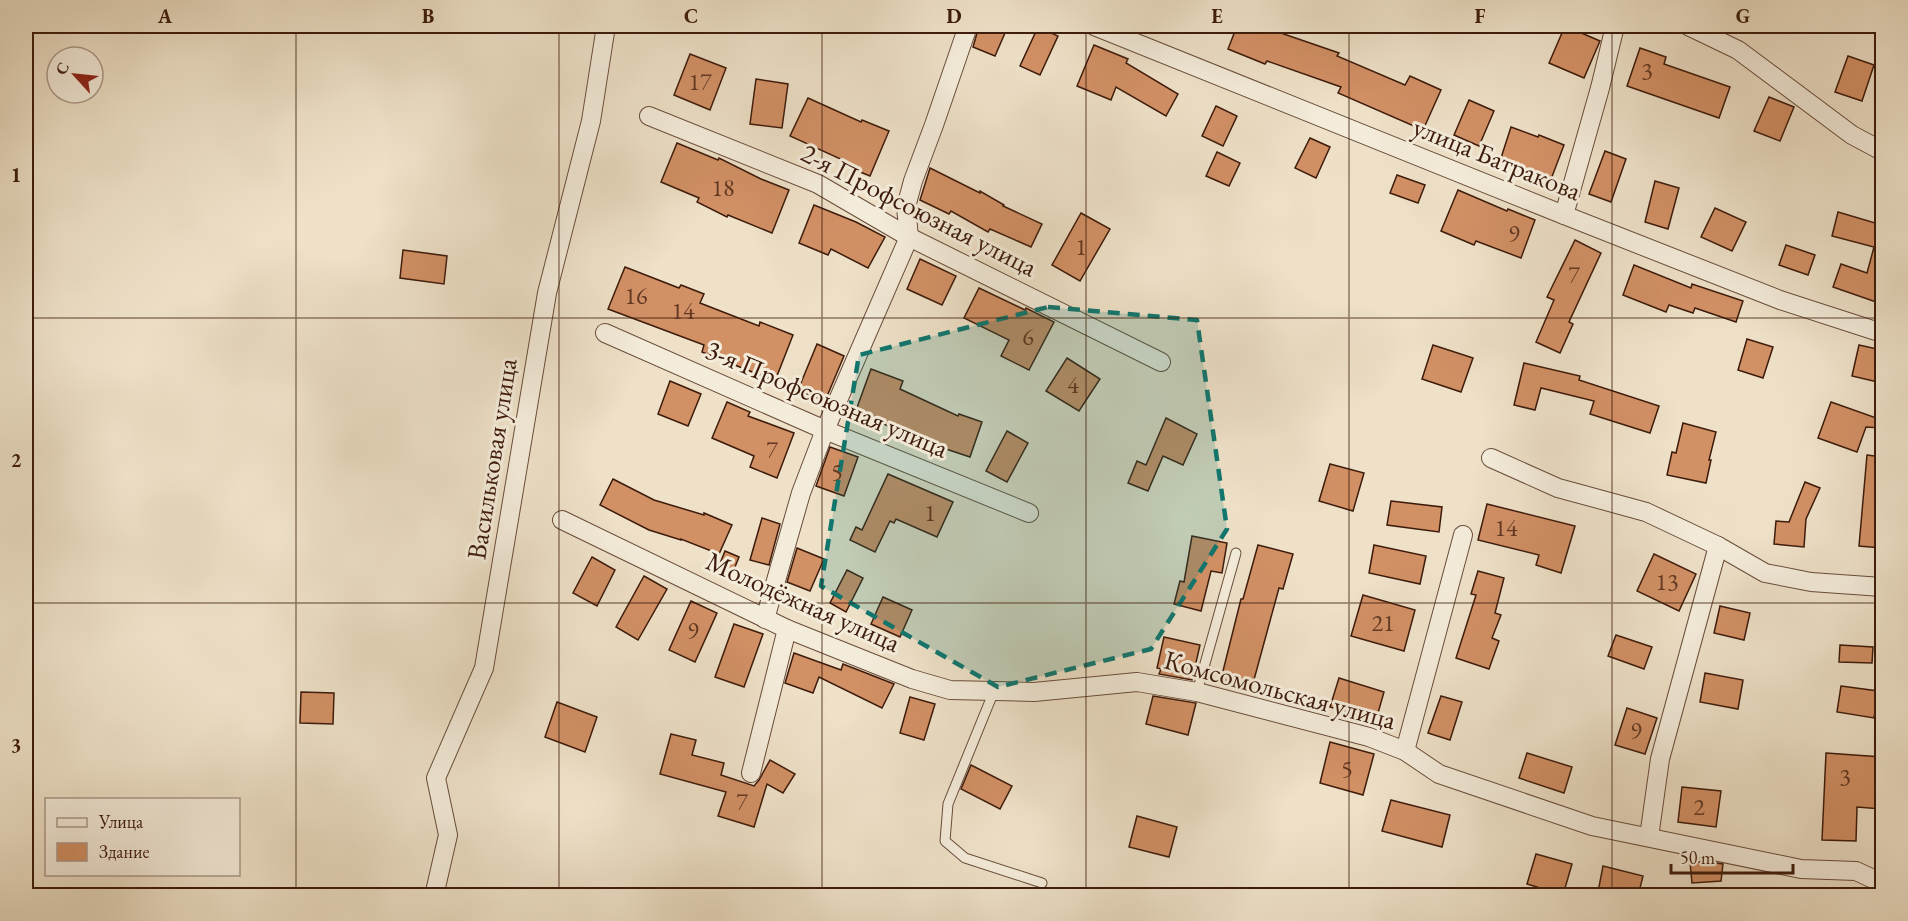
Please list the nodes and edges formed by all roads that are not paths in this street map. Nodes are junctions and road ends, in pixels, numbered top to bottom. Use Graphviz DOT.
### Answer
graph roads {
  1 [pos="606,26"];
  2 [pos="968,26"];
  3 [pos="1095,26"];
  4 [pos="1615,26"];
  5 [pos="1688,26"];
  6 [pos="649,116"];
  7 [pos="1882,151"];
  8 [pos="1564,216"];
  9 [pos="909,237"];
  10 [pos="605,333"];
  11 [pos="1882,333"];
  12 [pos="1161,362"];
  13 [pos="825,430"];
  14 [pos="1491,458"];
  15 [pos="1029,513"];
  16 [pos="562,520"];
  17 [pos="1463,535"];
  18 [pos="1718,546"];
  19 [pos="1236,554"];
  20 [pos="1882,587"];
  21 [pos="765,619"];
  22 [pos="787,629"];
  23 [pos="994,691"];
  24 [pos="1034,692"];
  25 [pos="1197,692"];
  26 [pos="1405,751"];
  27 [pos="751,773"];
  28 [pos="1649,837"];
  29 [pos="1042,883"];
  30 [pos="1882,883"];
  31 [pos="434,896"];
  1 -- 31 [label="street, Васильковая улица"];
  2 -- 9 [label="street"];
  3 -- 8 [label="street, улица Батракова"];
  4 -- 8 [label="street"];
  5 -- 7 [label="street"];
  6 -- 9 [label="street, 2-я Профсоюзная улица"];
  8 -- 11 [label="street, улица Батракова"];
  9 -- 12 [label="street, 2-я Профсоюзная улица"];
  9 -- 13 [label="street"];
  10 -- 13 [label="street, 3-я Профсоюзная улица"];
  13 -- 15 [label="street, 3-я Профсоюзная улица"];
  13 -- 21 [label="street"];
  14 -- 18 [label="street"];
  16 -- 21 [label="street, Молодёжная улица"];
  17 -- 26 [label="street, Комсомольская улица"];
  18 -- 20 [label="street"];
  18 -- 28 [label="street"];
  19 -- 25 [label="lane"];
  21 -- 22 [label="street, Молодёжная улица"];
  22 -- 23 [label="street, Молодёжная улица"];
  22 -- 27 [label="street"];
  23 -- 24 [label="street, Молодёжная улица"];
  23 -- 29 [label="lane"];
  24 -- 25 [label="street, Комсомольская улица"];
  25 -- 26 [label="street, Комсомольская улица"];
  26 -- 28 [label="street, Комсомольская улица"];
  28 -- 30 [label="street, Комсомольская улица"];
}
